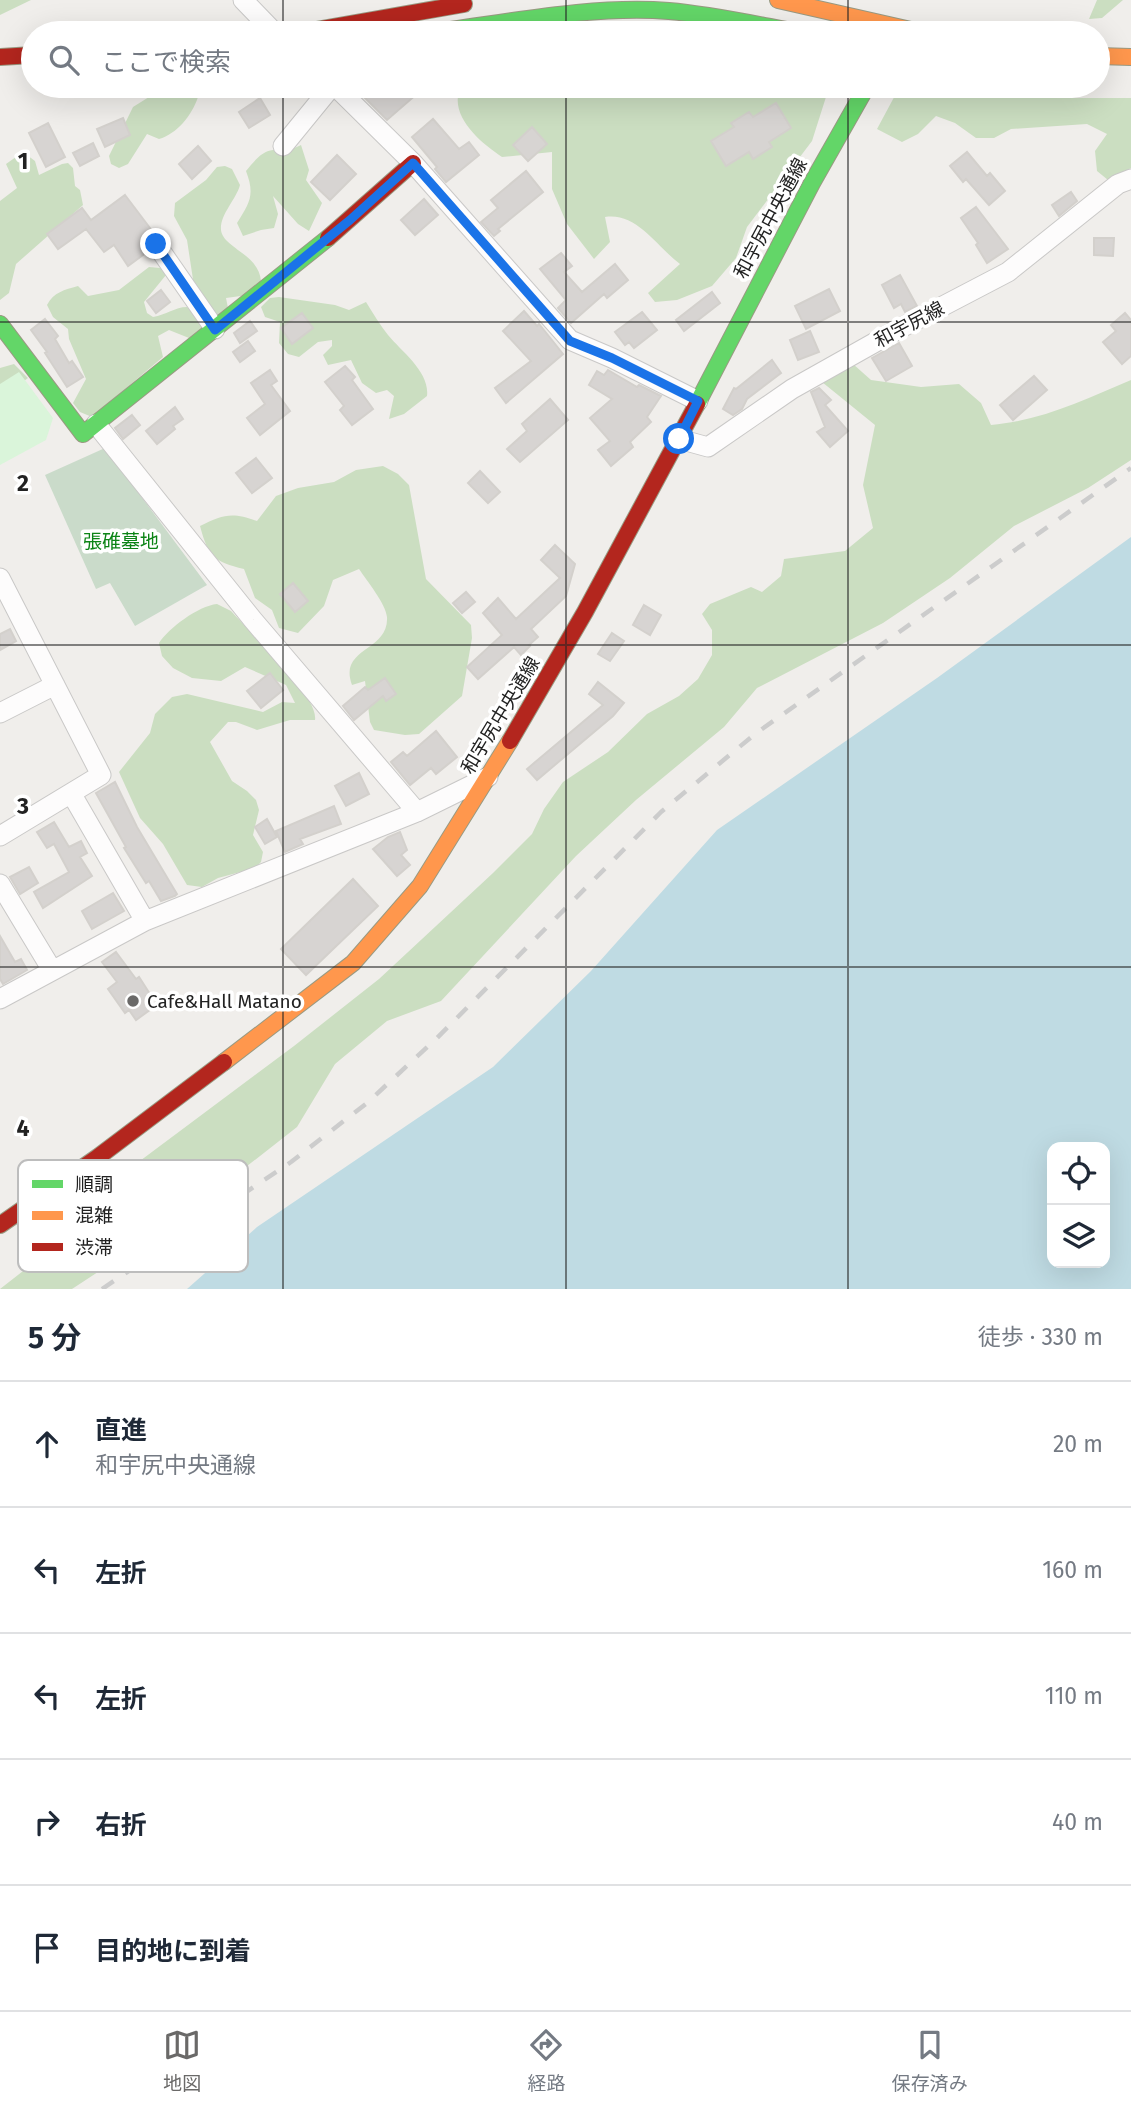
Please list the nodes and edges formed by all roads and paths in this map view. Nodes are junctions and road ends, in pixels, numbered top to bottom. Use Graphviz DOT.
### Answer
graph roads {
  1 [pos="243,0"];
  2 [pos="778,0"];
  3 [pos="484,1"];
  4 [pos="448,3"];
  5 [pos="263,21"];
  6 [pos="359,21"];
  7 [pos="522,21"];
  8 [pos="736,21"];
  9 [pos="871,21"];
  10 [pos="21,56"];
  11 [pos="1110,56"];
  12 [pos="0,57"];
  13 [pos="1131,57"];
  14 [pos="324,98"];
  15 [pos="346,98"];
  16 [pos="860,98"];
  17 [pos="283,146"];
  18 [pos="413,163"];
  19 [pos="1131,179"];
  20 [pos="156,244"];
  21 [pos="0,324"];
  22 [pos="215,330"];
  23 [pos="698,401"];
  24 [pos="96,424"];
  25 [pos="679,439"];
  26 [pos="3,590"];
  27 [pos="55,685"];
  28 [pos="0,713"];
  29 [pos="489,776"];
  30 [pos="71,793"];
  31 [pos="416,812"];
  32 [pos="0,836"];
  33 [pos="0,884"];
  34 [pos="145,921"];
  35 [pos="52,970"];
  36 [pos="0,999"];
  37 [pos="93,1160"];
  38 [pos="18,1213"];
  39 [pos="0,1226"];
  1 -- 5 [label="street"];
  2 -- 9 [label="main road"];
  3 -- 4 [label="main road"];
  4 -- 6 [label="main road"];
  7 -- 8 [label="main road"];
  10 -- 12 [label="main road"];
  11 -- 13 [label="main road"];
  14 -- 17 [label="street"];
  15 -- 18 [label="street"];
  16 -- 23 [label="main road, 和宇尻中央通線"];
  18 -- 22 [label="main road"];
  18 -- 23 [label="street"];
  19 -- 25 [label="street, 和宇尻線"];
  20 -- 22 [label="street"];
  21 -- 24 [label="main road"];
  22 -- 24 [label="main road"];
  23 -- 25 [label="main road, 和宇尻中央通線"];
  24 -- 31 [label="street"];
  25 -- 29 [label="main road, 和宇尻中央通線"];
  26 -- 27 [label="street"];
  27 -- 28 [label="street"];
  27 -- 30 [label="street"];
  29 -- 31 [label="street"];
  29 -- 37 [label="main road, 和宇尻中央通線"];
  30 -- 32 [label="street"];
  30 -- 34 [label="street"];
  31 -- 34 [label="street"];
  33 -- 35 [label="street"];
  34 -- 35 [label="street"];
  35 -- 36 [label="street"];
  38 -- 39 [label="main road, 和宇尻中央通線"];
}
